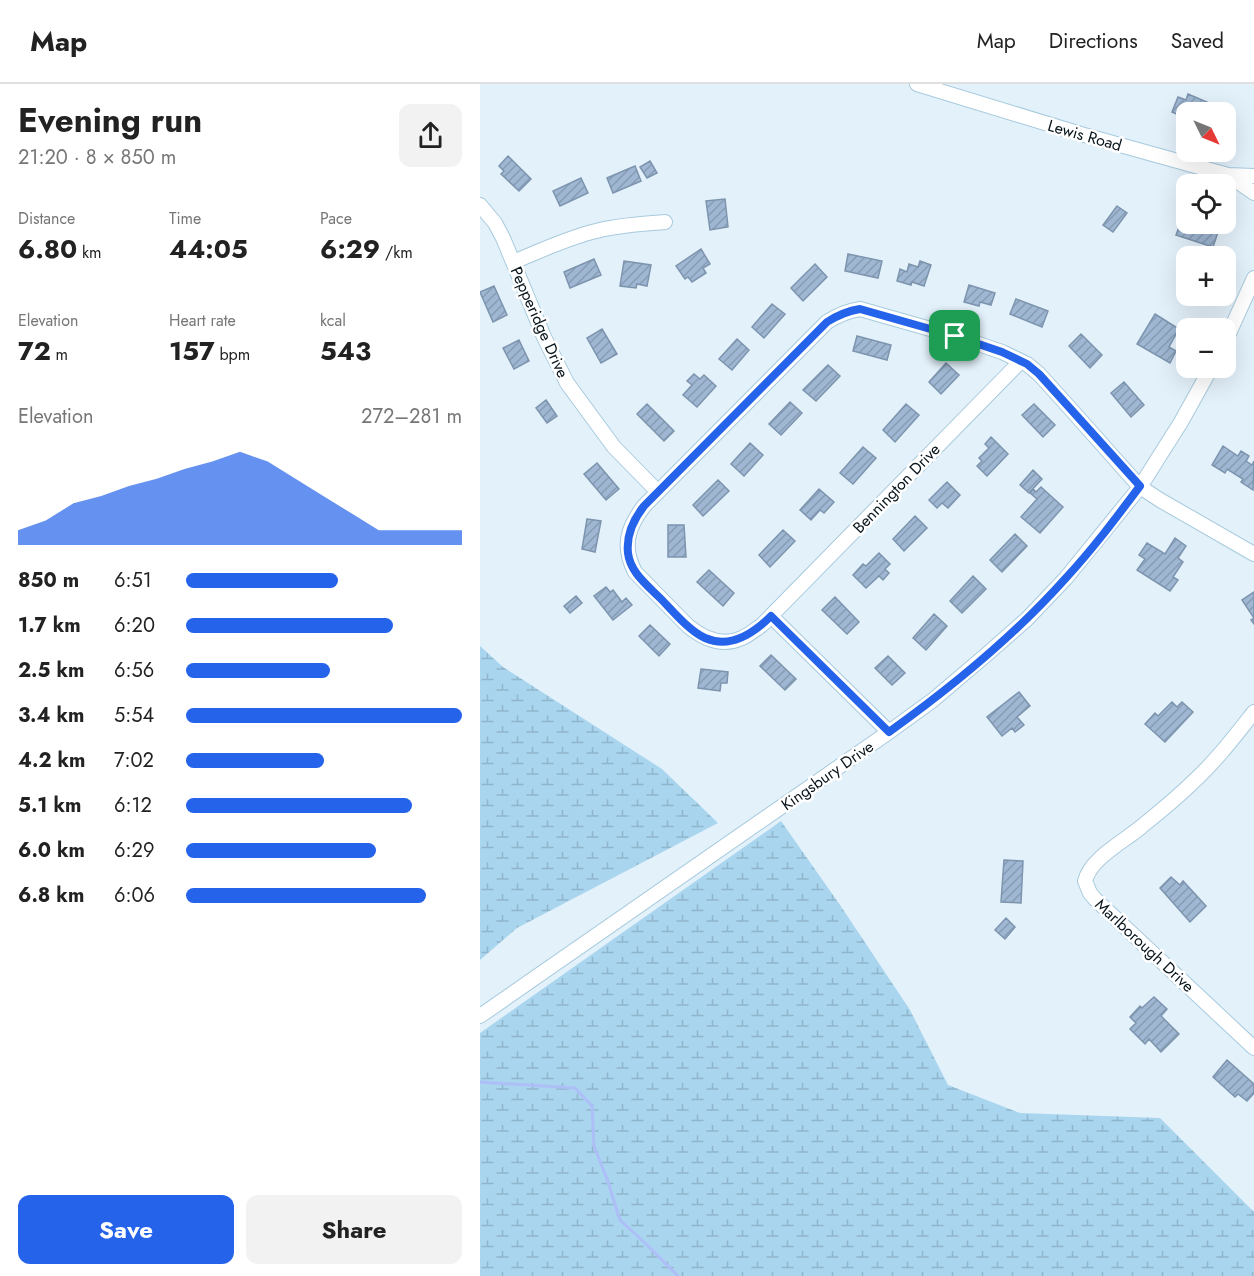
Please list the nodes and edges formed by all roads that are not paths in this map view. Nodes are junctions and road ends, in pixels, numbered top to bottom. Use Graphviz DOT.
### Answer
graph roads {
  1 [pos="917,84"];
  2 [pos="1224,174"];
  3 [pos="1236,175"];
  4 [pos="1254,176"];
  5 [pos="1236,181"];
  6 [pos="1254,193"];
  7 [pos="480,205"];
  8 [pos="665,222"];
  9 [pos="513,262"];
  10 [pos="1254,278"];
  11 [pos="1251,289"];
  12 [pos="1236,320"];
  13 [pos="1020,361"];
  14 [pos="1206,378"];
  15 [pos="1140,486"];
  16 [pos="658,492"];
  17 [pos="1254,554"];
  18 [pos="771,616"];
  19 [pos="1254,712"];
  20 [pos="889,732"];
  21 [pos="480,1016"];
  22 [pos="1254,1048"];
  1 -- 2 [label="street, Lewis Road"];
  3 -- 4 [label="street, Lewis Road"];
  5 -- 6 [label="street"];
  7 -- 9 [label="street, Pepperidge Drive"];
  8 -- 9 [label="street"];
  9 -- 16 [label="street, Pepperidge Drive"];
  10 -- 11 [label="street"];
  11 -- 12 [label="street"];
  13 -- 15 [label="street"];
  13 -- 16 [label="street"];
  13 -- 18 [label="street, Bennington Drive"];
  14 -- 15 [label="street, Kingsbury Drive"];
  15 -- 17 [label="street"];
  15 -- 20 [label="street, Kingsbury Drive"];
  16 -- 18 [label="street"];
  18 -- 20 [label="street"];
  19 -- 22 [label="street, Marlborough Drive"];
  20 -- 21 [label="street, Kingsbury Drive"];
}
